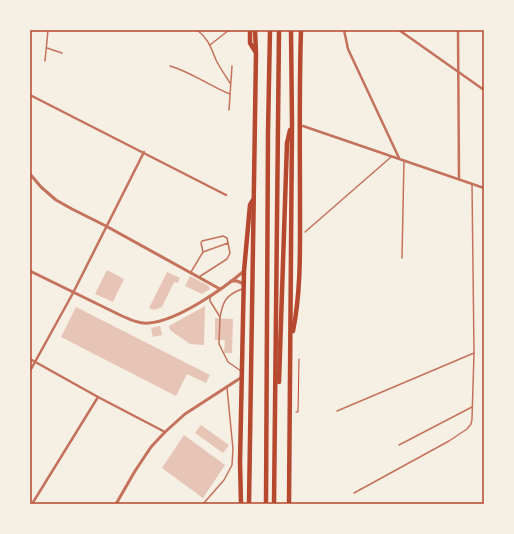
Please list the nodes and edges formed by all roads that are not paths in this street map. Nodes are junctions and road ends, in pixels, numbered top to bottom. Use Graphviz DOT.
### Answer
graph roads {
  1 [pos="48,30"];
  2 [pos="197,30"];
  3 [pos="229,30"];
  4 [pos="250,30"];
  5 [pos="255,30"];
  6 [pos="270,30"];
  7 [pos="279,30"];
  8 [pos="291,30"];
  9 [pos="301,30"];
  10 [pos="344,30"];
  11 [pos="399,30"];
  12 [pos="458,30"];
  13 [pos="210,45"];
  14 [pos="47,48"];
  15 [pos="62,53"];
  16 [pos="256,53"];
  17 [pos="45,61"];
  18 [pos="170,66"];
  19 [pos="232,66"];
  20 [pos="459,71"];
  21 [pos="230,82"];
  22 [pos="484,90"];
  23 [pos="230,94"];
  24 [pos="30,95"];
  25 [pos="229,110"];
  26 [pos="292,123"];
  27 [pos="303,126"];
  28 [pos="144,152"];
  29 [pos="392,157"];
  30 [pos="399,159"];
  31 [pos="404,160"];
  32 [pos="30,174"];
  33 [pos="459,179"];
  34 [pos="472,184"];
  35 [pos="484,188"];
  36 [pos="226,195"];
  37 [pos="254,199"];
  38 [pos="106,226"];
  39 [pos="305,232"];
  40 [pos="228,244"];
  41 [pos="203,252"];
  42 [pos="402,258"];
  43 [pos="30,271"];
  44 [pos="244,271"];
  45 [pos="191,273"];
  46 [pos="199,277"];
  47 [pos="231,281"];
  48 [pos="244,286"];
  49 [pos="220,289"];
  50 [pos="73,293"];
  51 [pos="210,295"];
  52 [pos="220,316"];
  53 [pos="291,340"];
  54 [pos="474,353"];
  55 [pos="30,360"];
  56 [pos="36,362"];
  57 [pos="30,371"];
  58 [pos="242,374"];
  59 [pos="227,386"];
  60 [pos="98,397"];
  61 [pos="276,407"];
  62 [pos="472,407"];
  63 [pos="337,411"];
  64 [pos="165,432"];
  65 [pos="399,445"];
  66 [pos="354,493"];
  67 [pos="32,504"];
  68 [pos="116,504"];
  69 [pos="203,504"];
  70 [pos="241,504"];
  71 [pos="249,504"];
  72 [pos="266,504"];
  73 [pos="274,504"];
  74 [pos="289,504"];
  1 -- 14 [label="lane"];
  2 -- 13 [label="lane"];
  3 -- 13 [label="lane"];
  4 -- 16 [label="highway"];
  5 -- 16 [label="highway"];
  6 -- 72 [label="highway"];
  7 -- 61 [label="highway"];
  8 -- 26 [label="highway"];
  9 -- 53 [label="highway"];
  10 -- 30 [label="street"];
  11 -- 20 [label="street"];
  12 -- 20 [label="street"];
  13 -- 21 [label="lane"];
  14 -- 15 [label="lane"];
  14 -- 17 [label="lane"];
  16 -- 37 [label="highway"];
  18 -- 23 [label="lane"];
  19 -- 21 [label="lane"];
  20 -- 22 [label="street"];
  20 -- 33 [label="street"];
  21 -- 23 [label="lane"];
  23 -- 25 [label="lane"];
  24 -- 28 [label="street"];
  26 -- 53 [label="highway"];
  26 -- 61 [label="highway"];
  27 -- 29 [label="street"];
  28 -- 36 [label="street"];
  28 -- 38 [label="street"];
  29 -- 30 [label="street"];
  29 -- 39 [label="lane"];
  30 -- 31 [label="street"];
  31 -- 33 [label="street"];
  31 -- 42 [label="lane"];
  32 -- 38 [label="street"];
  33 -- 34 [label="street"];
  34 -- 35 [label="street"];
  34 -- 54 [label="lane"];
  37 -- 44 [label="highway"];
  37 -- 71 [label="highway"];
  38 -- 45 [label="street"];
  38 -- 50 [label="street"];
  40 -- 41 [label="lane"];
  40 -- 41 [label="lane"];
  40 -- 46 [label="lane"];
  41 -- 45 [label="lane"];
  43 -- 50 [label="street"];
  44 -- 47 [label="street"];
  44 -- 48 [label="highway"];
  45 -- 46 [label="street"];
  46 -- 49 [label="street"];
  47 -- 48 [label="street"];
  47 -- 49 [label="street"];
  48 -- 52 [label="lane"];
  48 -- 58 [label="highway"];
  49 -- 51 [label="street"];
  50 -- 51 [label="street"];
  50 -- 56 [label="street"];
  51 -- 52 [label="lane"];
  52 -- 58 [label="lane"];
  53 -- 74 [label="highway"];
  54 -- 62 [label="lane"];
  54 -- 63 [label="lane"];
  55 -- 56 [label="street"];
  56 -- 57 [label="street"];
  56 -- 60 [label="street"];
  58 -- 59 [label="street"];
  58 -- 70 [label="highway"];
  59 -- 64 [label="street"];
  59 -- 69 [label="lane"];
  60 -- 64 [label="street"];
  60 -- 67 [label="street"];
  61 -- 73 [label="highway"];
  62 -- 65 [label="lane"];
  62 -- 66 [label="lane"];
  64 -- 68 [label="street"];
}
